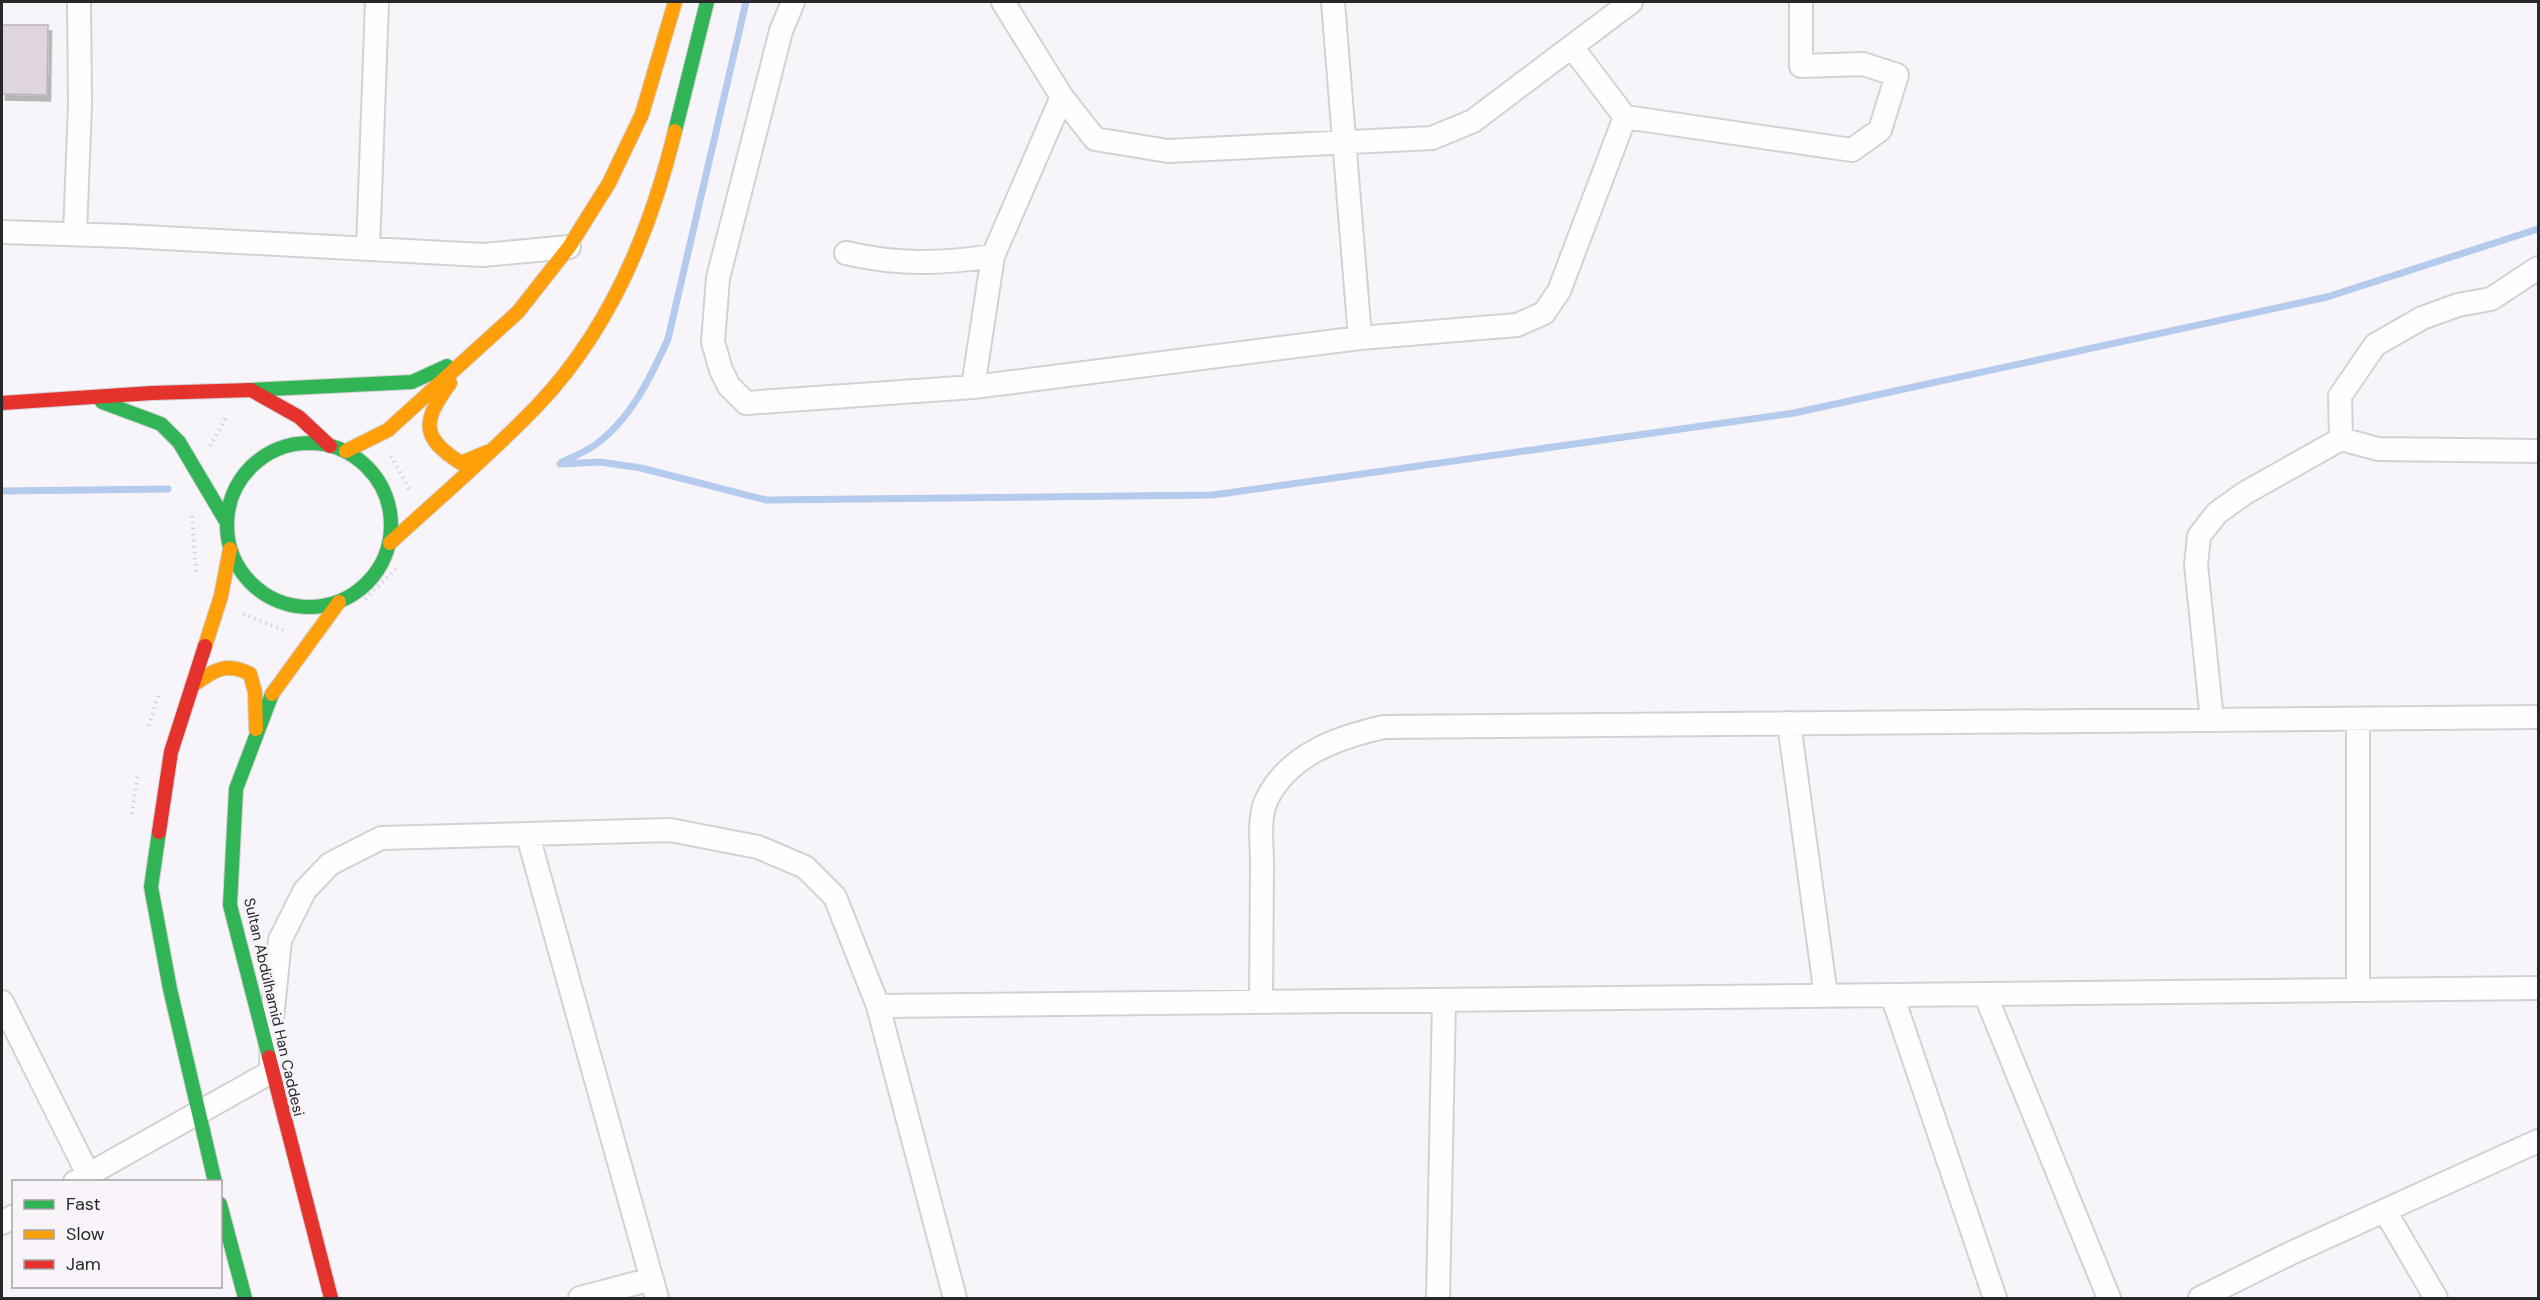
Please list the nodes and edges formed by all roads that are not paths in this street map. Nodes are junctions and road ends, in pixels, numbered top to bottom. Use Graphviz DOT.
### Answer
graph roads {
  1 [pos="79,2"];
  2 [pos="376,2"];
  3 [pos="675,2"];
  4 [pos="706,2"];
  5 [pos="793,2"];
  6 [pos="1003,2"];
  7 [pos="1333,2"];
  8 [pos="1631,2"];
  9 [pos="1801,2"];
  10 [pos="1572,47"];
  11 [pos="1062,97"];
  12 [pos="1625,117"];
  13 [pos="1343,144"];
  14 [pos="2,232"];
  15 [pos="75,234"];
  16 [pos="569,247"];
  17 [pos="368,249"];
  18 [pos="846,253"];
  19 [pos="993,256"];
  20 [pos="2538,268"];
  21 [pos="1360,338"];
  22 [pos="471,355"];
  23 [pos="973,387"];
  24 [pos="251,390"];
  25 [pos="90,398"];
  26 [pos="2,403"];
  27 [pos="2340,439"];
  28 [pos="330,446"];
  29 [pos="346,451"];
  30 [pos="487,452"];
  31 [pos="2538,452"];
  32 [pos="226,523"];
  33 [pos="390,543"];
  34 [pos="230,549"];
  35 [pos="339,602"];
  36 [pos="192,686"];
  37 [pos="2538,717"];
  38 [pos="2358,718"];
  39 [pos="2212,720"];
  40 [pos="1789,723"];
  41 [pos="256,733"];
  42 [pos="528,836"];
  43 [pos="2538,988"];
  44 [pos="2358,990"];
  45 [pos="1985,994"];
  46 [pos="1892,995"];
  47 [pos="1826,996"];
  48 [pos="1444,1000"];
  49 [pos="2,1002"];
  50 [pos="1261,1002"];
  51 [pos="878,1006"];
  52 [pos="271,1072"];
  53 [pos="197,1113"];
  54 [pos="2538,1141"];
  55 [pos="82,1178"];
  56 [pos="214,1180"];
  57 [pos="2385,1211"];
  58 [pos="222,1212"];
  59 [pos="655,1289"];
  60 [pos="245,1299"];
  61 [pos="331,1299"];
  62 [pos="580,1299"];
  63 [pos="955,1299"];
  64 [pos="1438,1299"];
  65 [pos="1995,1299"];
  66 [pos="2109,1299"];
  67 [pos="2200,1299"];
  68 [pos="2436,1299"];
  1 -- 15 [label="street"];
  2 -- 17 [label="street"];
  3 -- 16 [label="main road"];
  4 -- 30 [label="main road"];
  5 -- 23 [label="street"];
  6 -- 11 [label="street"];
  7 -- 13 [label="street"];
  8 -- 10 [label="street"];
  9 -- 12 [label="street"];
  10 -- 12 [label="street"];
  10 -- 13 [label="street"];
  11 -- 13 [label="street"];
  11 -- 19 [label="street"];
  12 -- 21 [label="street"];
  13 -- 21 [label="street"];
  14 -- 15 [label="street"];
  15 -- 17 [label="street"];
  16 -- 17 [label="street"];
  16 -- 22 [label="main road"];
  18 -- 19 [label="street"];
  19 -- 23 [label="street"];
  20 -- 27 [label="street"];
  21 -- 23 [label="street"];
  22 -- 24 [label="main road"];
  22 -- 29 [label="main road"];
  22 -- 30 [label="main road"];
  24 -- 25 [label="main road"];
  24 -- 28 [label="main road"];
  25 -- 26 [label="main road"];
  25 -- 32 [label="main road"];
  27 -- 31 [label="street"];
  27 -- 39 [label="street"];
  28 -- 29 [label="main road"];
  28 -- 32 [label="main road"];
  29 -- 33 [label="main road"];
  30 -- 33 [label="main road"];
  32 -- 34 [label="main road"];
  33 -- 35 [label="main road"];
  34 -- 35 [label="main road"];
  34 -- 36 [label="main road"];
  35 -- 41 [label="main road, Sultan Abdülhamid Han Caddesi"];
  36 -- 41 [label="main road"];
  36 -- 53 [label="main road"];
  37 -- 38 [label="street"];
  38 -- 39 [label="street"];
  38 -- 44 [label="street"];
  39 -- 40 [label="street"];
  40 -- 47 [label="street"];
  40 -- 50 [label="street"];
  41 -- 52 [label="main road, Sultan Abdülhamid Han Caddesi"];
  42 -- 51 [label="street"];
  42 -- 52 [label="street"];
  42 -- 59 [label="street"];
  43 -- 44 [label="street"];
  44 -- 45 [label="street"];
  45 -- 46 [label="street"];
  45 -- 66 [label="street"];
  46 -- 47 [label="street"];
  46 -- 65 [label="street"];
  47 -- 48 [label="street"];
  48 -- 50 [label="street"];
  48 -- 64 [label="street"];
  49 -- 55 [label="street"];
  50 -- 51 [label="street"];
  51 -- 63 [label="street"];
  52 -- 53 [label="street"];
  52 -- 61 [label="main road, Sultan Abdülhamid Han Caddesi"];
  53 -- 55 [label="street"];
  53 -- 56 [label="main road"];
  54 -- 57 [label="street"];
  57 -- 67 [label="street"];
  57 -- 68 [label="street"];
  58 -- 60 [label="main road"];
  59 -- 62 [label="street"];
}
